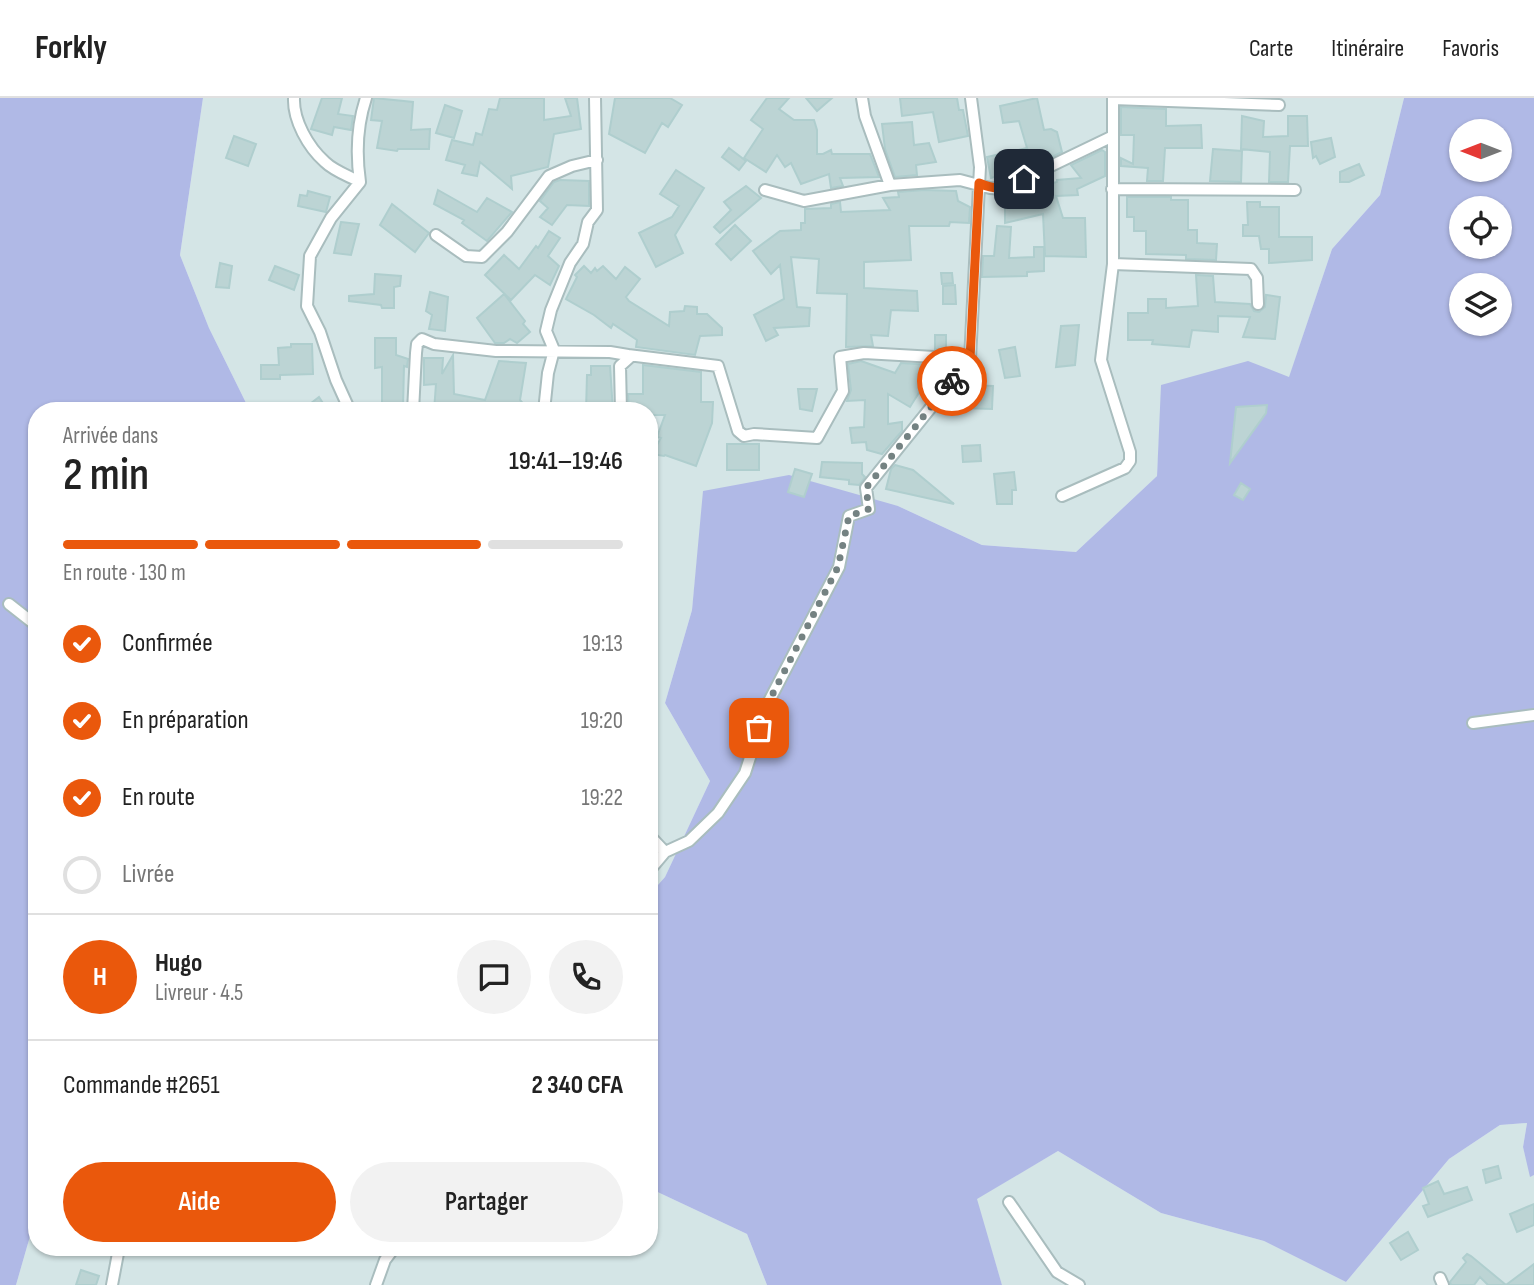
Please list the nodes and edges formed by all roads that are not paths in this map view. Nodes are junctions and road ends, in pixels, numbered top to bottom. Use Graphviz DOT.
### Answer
graph roads {
  1 [pos="294,98"];
  2 [pos="366,98"];
  3 [pos="595,98"];
  4 [pos="862,98"];
  5 [pos="972,98"];
  6 [pos="1113,98"];
  7 [pos="1279,105"];
  8 [pos="1111,137"];
  9 [pos="597,160"];
  10 [pos="360,182"];
  11 [pos="979,183"];
  12 [pos="890,185"];
  13 [pos="1112,189"];
  14 [pos="765,190"];
  15 [pos="1295,190"];
  16 [pos="436,235"];
  17 [pos="1113,264"];
  18 [pos="1258,304"];
  19 [pos="554,350"];
  20 [pos="628,355"];
  21 [pos="970,359"];
  22 [pos="345,402"];
  23 [pos="414,402"];
  24 [pos="545,402"];
  25 [pos="621,402"];
  26 [pos="1062,496"];
  27 [pos="9,604"];
  28 [pos="28,619"];
  29 [pos="1534,715"];
  30 [pos="1473,723"];
  31 [pos="658,845"];
  32 [pos="665,852"];
  33 [pos="658,860"];
  34 [pos="1009,1202"];
  35 [pos="117,1256"];
  36 [pos="388,1256"];
  37 [pos="112,1285"];
  38 [pos="376,1285"];
  39 [pos="1079,1285"];
  1 -- 10 [label="street"];
  2 -- 10 [label="street"];
  3 -- 9 [label="street"];
  4 -- 12 [label="street"];
  5 -- 11 [label="street"];
  6 -- 7 [label="street"];
  6 -- 8 [label="street"];
  8 -- 11 [label="street"];
  8 -- 13 [label="street"];
  9 -- 16 [label="street"];
  9 -- 19 [label="street"];
  10 -- 22 [label="street"];
  11 -- 12 [label="street"];
  11 -- 21 [label="street"];
  12 -- 14 [label="street"];
  13 -- 15 [label="street"];
  13 -- 17 [label="street"];
  17 -- 18 [label="street"];
  17 -- 26 [label="street"];
  19 -- 20 [label="street"];
  19 -- 23 [label="street"];
  19 -- 24 [label="street"];
  20 -- 21 [label="street"];
  20 -- 25 [label="street"];
  21 -- 32 [label="street"];
  27 -- 28 [label="street"];
  29 -- 30 [label="street"];
  31 -- 32 [label="street"];
  32 -- 33 [label="street"];
  34 -- 39 [label="street"];
  35 -- 37 [label="street"];
  36 -- 38 [label="street"];
}
